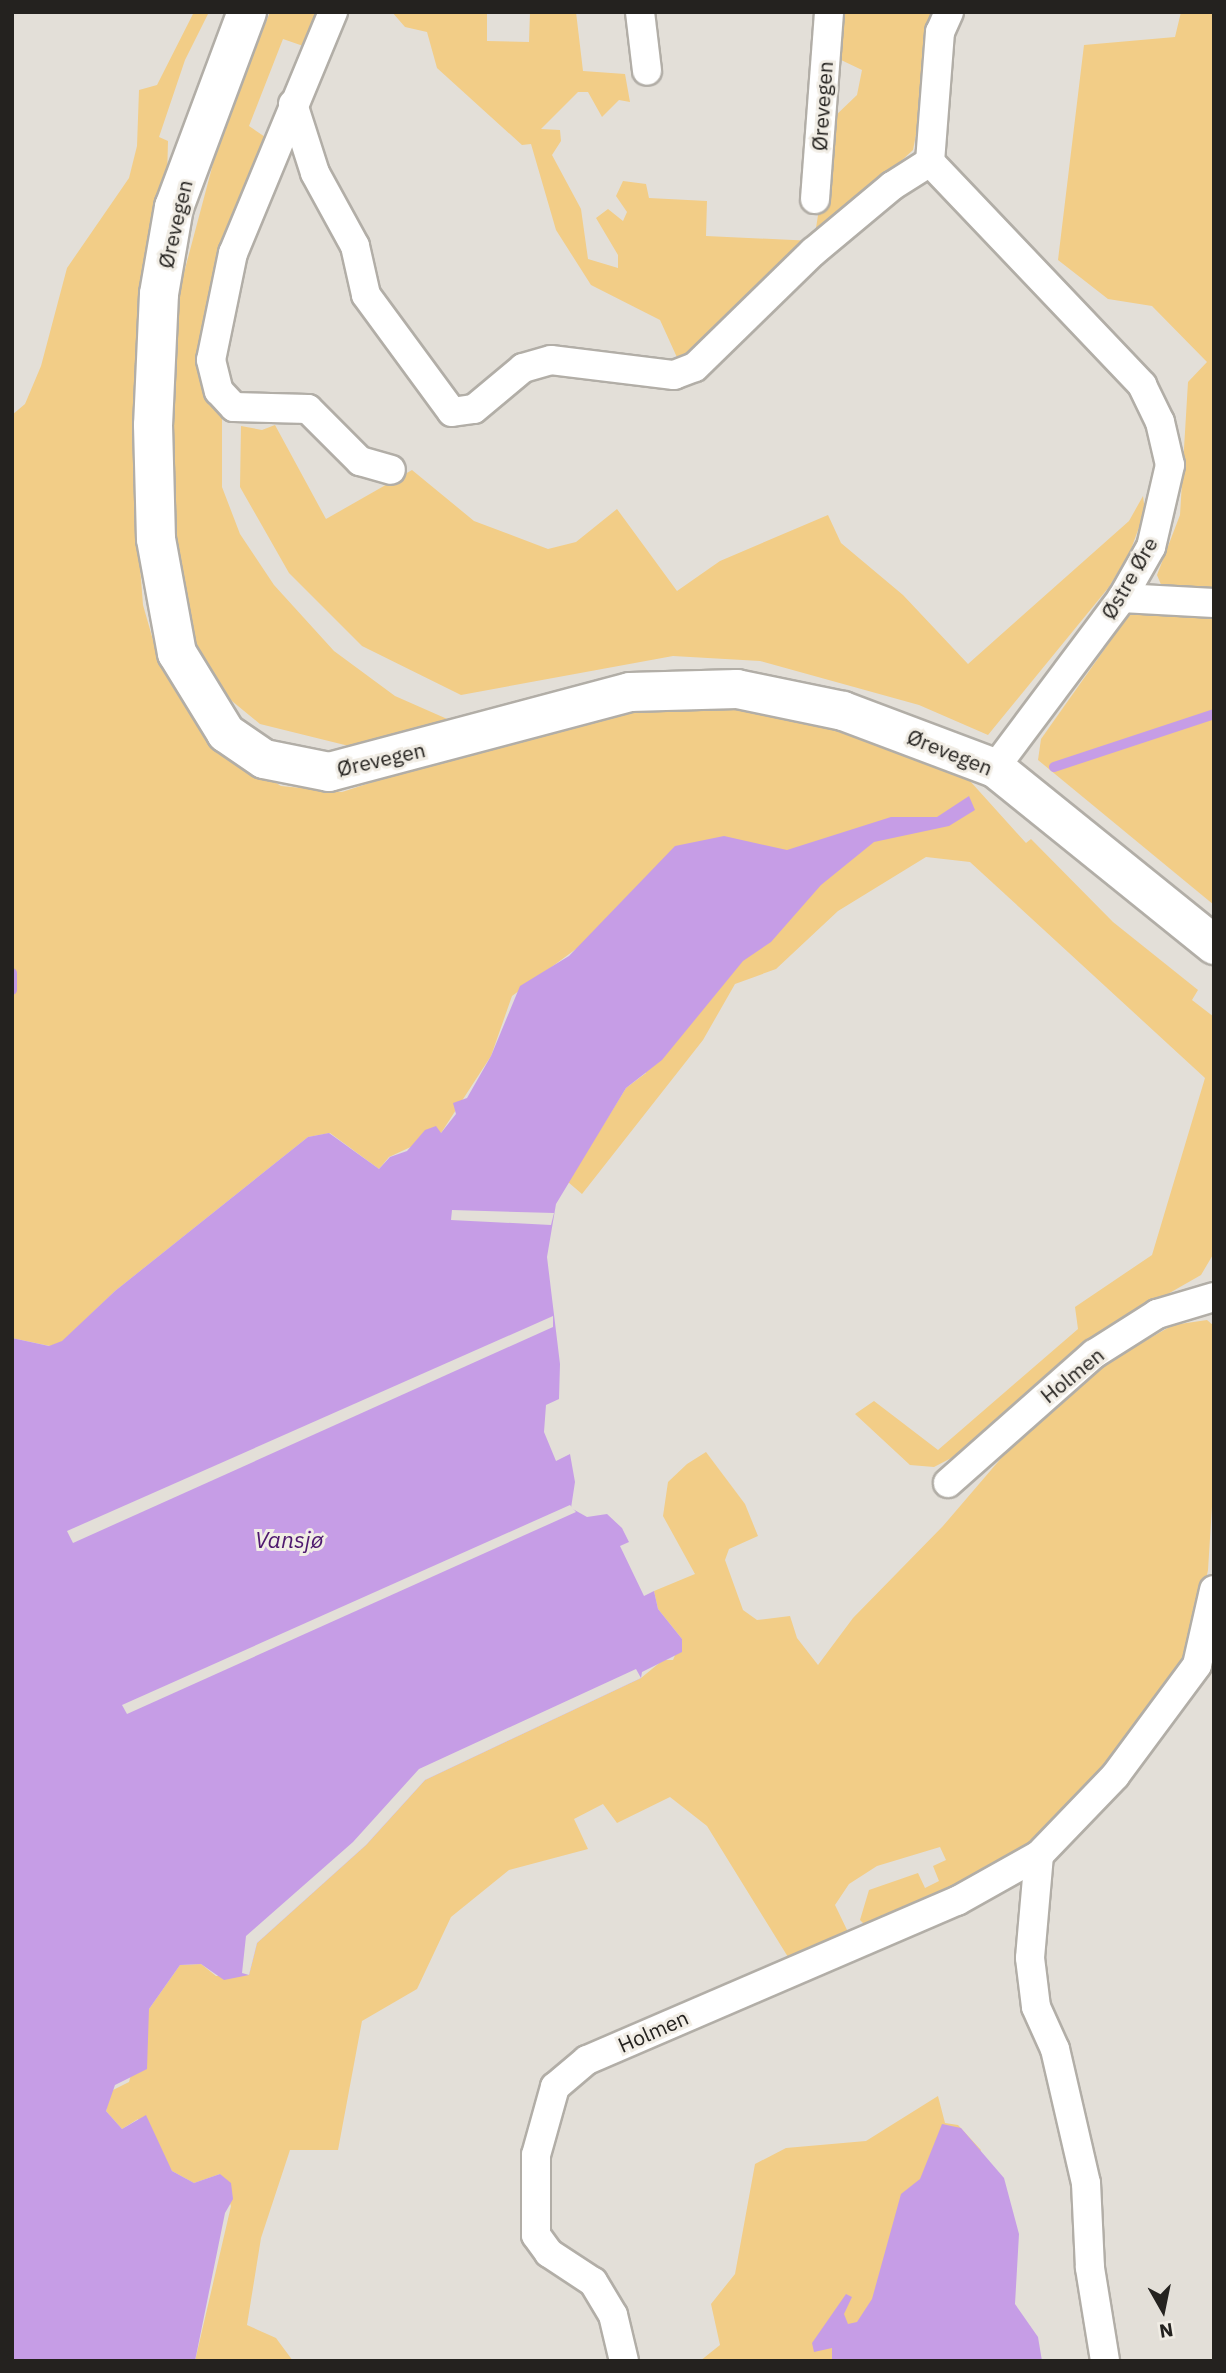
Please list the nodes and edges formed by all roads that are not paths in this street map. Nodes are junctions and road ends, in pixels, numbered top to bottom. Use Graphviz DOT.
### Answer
graph roads {
  1 [pos="247,12"];
  2 [pos="333,12"];
  3 [pos="640,12"];
  4 [pos="829,12"];
  5 [pos="949,12"];
  6 [pos="647,71"];
  7 [pos="293,104"];
  8 [pos="930,162"];
  9 [pos="815,199"];
  10 [pos="391,470"];
  11 [pos="1122,598"];
  12 [pos="1214,603"];
  13 [pos="995,768"];
  14 [pos="1214,946"];
  15 [pos="1214,1297"];
  16 [pos="948,1483"];
  17 [pos="1214,1590"];
  18 [pos="1039,1855"];
  19 [pos="624,2361"];
  20 [pos="1105,2361"];
  1 -- 13 [label="street, Ørevegen"];
  2 -- 7 [label="street"];
  3 -- 6 [label="street"];
  4 -- 9 [label="street, Ørevegen"];
  5 -- 8 [label="street"];
  7 -- 8 [label="street"];
  7 -- 10 [label="street"];
  8 -- 11 [label="street, Østre Øre"];
  11 -- 12 [label="street"];
  11 -- 13 [label="street, Østre Øre"];
  13 -- 14 [label="street, Ørevegen"];
  15 -- 16 [label="street, Holmen"];
  17 -- 18 [label="street, Holmen"];
  18 -- 19 [label="street, Holmen"];
  18 -- 20 [label="street"];
}
